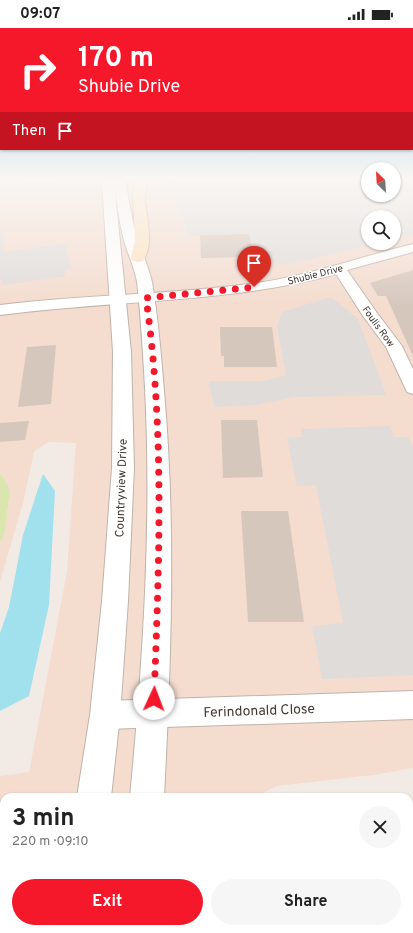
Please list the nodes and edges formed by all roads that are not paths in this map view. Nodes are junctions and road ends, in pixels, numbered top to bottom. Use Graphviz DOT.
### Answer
graph roads {
  1 [pos="111,221"];
  2 [pos="127,221"];
  3 [pos="141,221"];
  4 [pos="413,248"];
  5 [pos="138,258"];
  6 [pos="339,268"];
  7 [pos="146,298"];
  8 [pos="118,300"];
  9 [pos="0,310"];
  10 [pos="413,388"];
  11 [pos="413,705"];
  12 [pos="153,714"];
  13 [pos="105,715"];
  14 [pos="95,793"];
  15 [pos="148,793"];
  1 -- 8 [label="street, Countryview Drive"];
  2 -- 5 [label="street"];
  3 -- 5 [label="main road"];
  4 -- 6 [label="street, Shubie Drive"];
  5 -- 7 [label="street"];
  6 -- 7 [label="street, Shubie Drive"];
  6 -- 10 [label="street, Foulis Row"];
  7 -- 8 [label="street, Shubie Drive"];
  7 -- 12 [label="street"];
  8 -- 9 [label="street, Shubie Drive"];
  8 -- 13 [label="street, Countryview Drive"];
  11 -- 12 [label="street, Ferindonald Close"];
  12 -- 13 [label="street, Ferindonald Close"];
  12 -- 15 [label="street"];
  13 -- 14 [label="street, Countryview Drive"];
}
